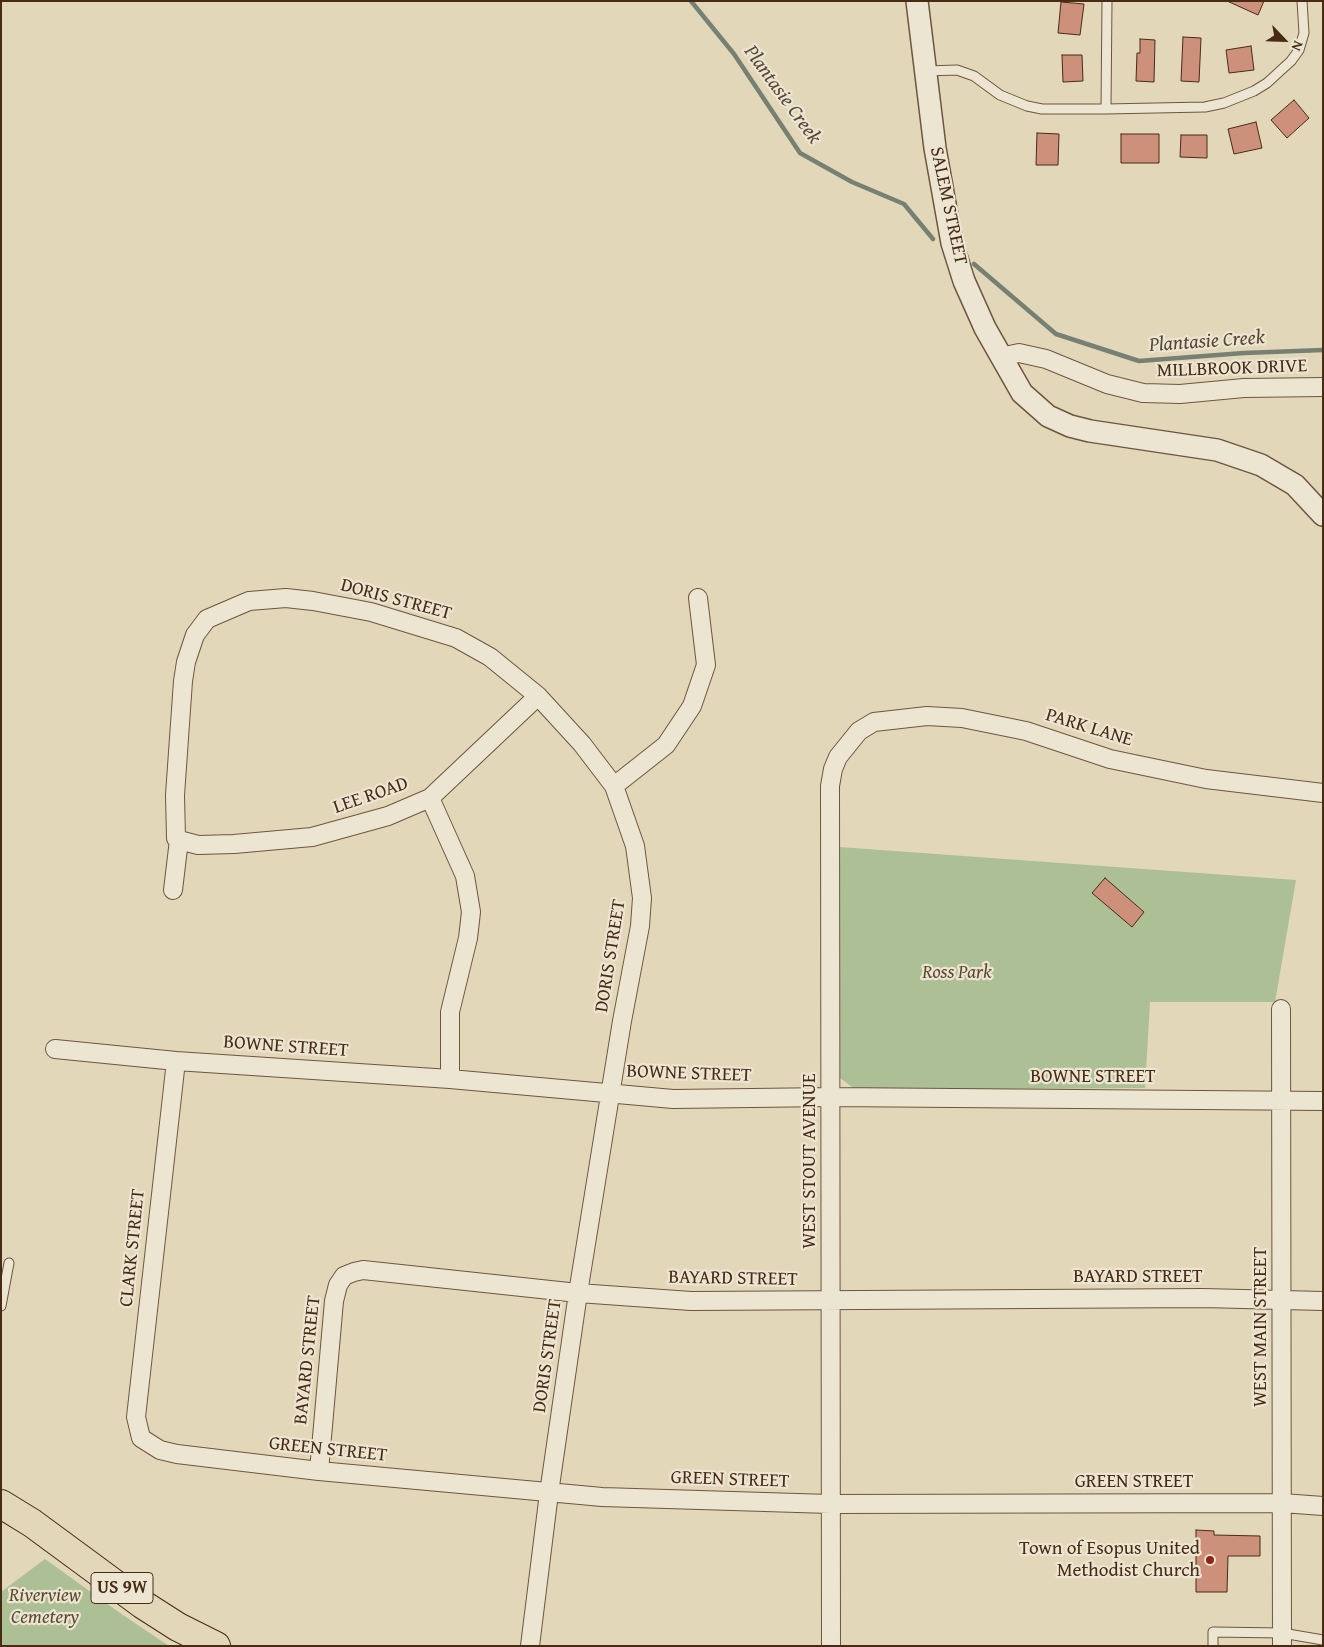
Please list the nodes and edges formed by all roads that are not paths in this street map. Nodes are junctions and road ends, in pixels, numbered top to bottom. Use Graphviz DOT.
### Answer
graph roads {
  1 [pos="917,1"];
  2 [pos="1107,1"];
  3 [pos="1302,1"];
  4 [pos="926,71"];
  5 [pos="1106,109"];
  6 [pos="1000,357"];
  7 [pos="1323,387"];
  8 [pos="1323,515"];
  9 [pos="698,598"];
  10 [pos="538,696"];
  11 [pos="850,742"];
  12 [pos="614,786"];
  13 [pos="1323,793"];
  14 [pos="430,798"];
  15 [pos="179,840"];
  16 [pos="173,890"];
  17 [pos="1281,1009"];
  18 [pos="55,1049"];
  19 [pos="176,1061"];
  20 [pos="450,1079"];
  21 [pos="611,1092"];
  22 [pos="831,1097"];
  23 [pos="1282,1100"];
  24 [pos="1323,1101"];
  25 [pos="9,1264"];
  26 [pos="578,1292"];
  27 [pos="1283,1300"];
  28 [pos="1323,1300"];
  29 [pos="830,1301"];
  30 [pos="1,1306"];
  31 [pos="141,1438"];
  32 [pos="319,1471"];
  33 [pos="549,1493"];
  34 [pos="1282,1503"];
  35 [pos="1,1504"];
  36 [pos="830,1504"];
  37 [pos="1323,1506"];
  38 [pos="1282,1639"];
  39 [pos="1323,1640"];
  40 [pos="216,1646"];
  41 [pos="530,1646"];
  42 [pos="831,1646"];
  43 [pos="1213,1646"];
  1 -- 4 [label="street, SALEM STREET"];
  2 -- 5 [label="lane"];
  3 -- 5 [label="lane"];
  4 -- 5 [label="lane"];
  4 -- 6 [label="street, SALEM STREET"];
  6 -- 7 [label="street, MILLBROOK DRIVE"];
  6 -- 8 [label="street, SALEM STREET"];
  9 -- 12 [label="street"];
  10 -- 12 [label="street, DORIS STREET"];
  10 -- 14 [label="street, LEE ROAD"];
  10 -- 15 [label="street, DORIS STREET"];
  11 -- 13 [label="street, PARK LANE"];
  11 -- 22 [label="street, WEST STOUT AVENUE"];
  12 -- 21 [label="street, DORIS STREET"];
  14 -- 15 [label="street, LEE ROAD"];
  14 -- 20 [label="street"];
  15 -- 16 [label="street, DORIS STREET"];
  17 -- 23 [label="street, WEST MAIN STREET"];
  18 -- 19 [label="street, BOWNE STREET"];
  19 -- 20 [label="street, BOWNE STREET"];
  19 -- 31 [label="street, CLARK STREET"];
  20 -- 21 [label="street, BOWNE STREET"];
  21 -- 22 [label="street, BOWNE STREET"];
  21 -- 26 [label="street, DORIS STREET"];
  22 -- 23 [label="street, BOWNE STREET"];
  22 -- 29 [label="street, WEST STOUT AVENUE"];
  23 -- 24 [label="street, BOWNE STREET"];
  23 -- 27 [label="street, WEST MAIN STREET"];
  25 -- 30 [label="lane"];
  26 -- 29 [label="street, BAYARD STREET"];
  26 -- 32 [label="street, BAYARD STREET"];
  26 -- 33 [label="street, DORIS STREET"];
  27 -- 28 [label="street, BAYARD STREET"];
  27 -- 29 [label="street, BAYARD STREET"];
  27 -- 34 [label="street, WEST MAIN STREET"];
  29 -- 36 [label="street, WEST STOUT AVENUE"];
  31 -- 32 [label="street, GREEN STREET"];
  32 -- 33 [label="street, GREEN STREET"];
  33 -- 36 [label="street, GREEN STREET"];
  33 -- 41 [label="street, DORIS STREET"];
  34 -- 36 [label="street, GREEN STREET"];
  34 -- 37 [label="street, GREEN STREET"];
  34 -- 38 [label="street, WEST MAIN STREET"];
  35 -- 40 [label="highway, US 9W"];
  36 -- 42 [label="street, WEST STOUT AVENUE"];
  38 -- 39 [label="lane"];
  38 -- 43 [label="lane"];
}
